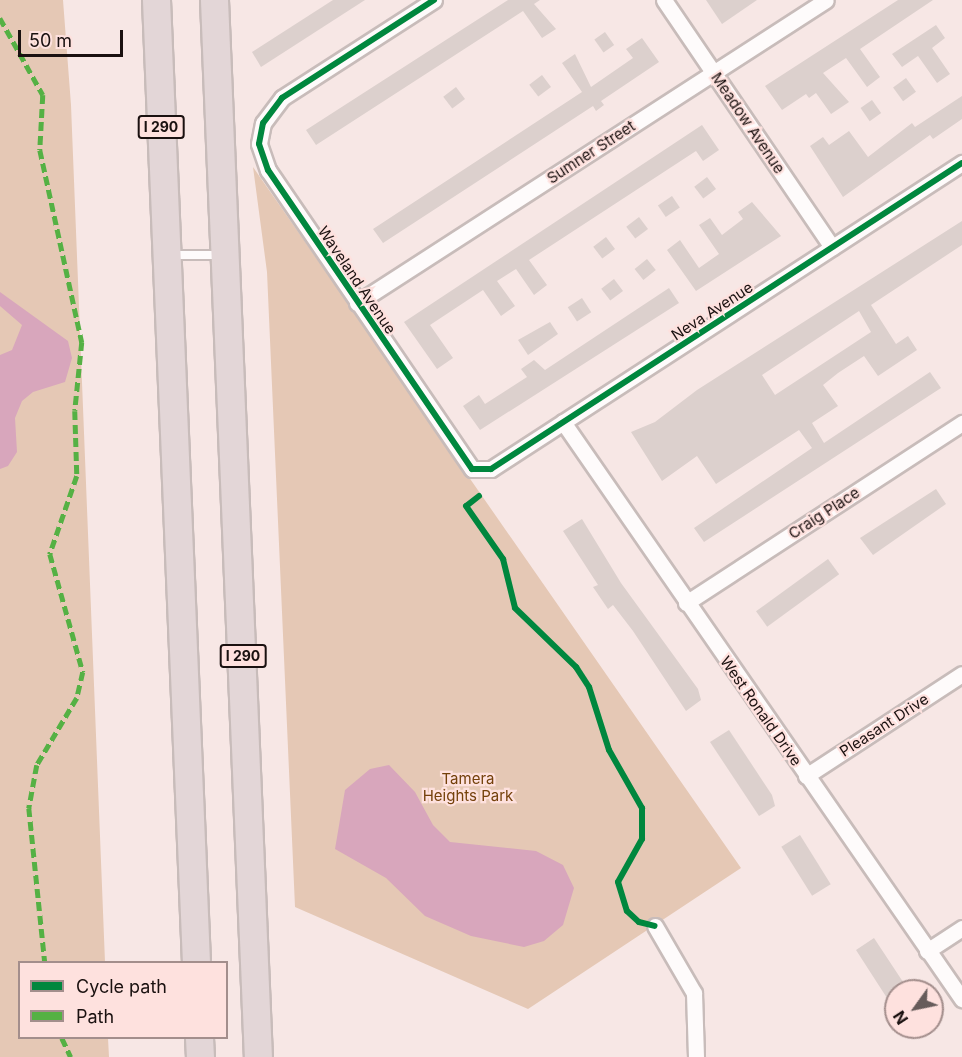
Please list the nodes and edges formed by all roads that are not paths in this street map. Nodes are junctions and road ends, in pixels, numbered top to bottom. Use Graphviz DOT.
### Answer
graph roads {
  1 [pos="156,0"];
  2 [pos="214,0"];
  3 [pos="434,0"];
  4 [pos="664,0"];
  5 [pos="826,0"];
  6 [pos="714,72"];
  7 [pos="962,163"];
  8 [pos="832,247"];
  9 [pos="166,255"];
  10 [pos="225,255"];
  11 [pos="357,303"];
  12 [pos="563,422"];
  13 [pos="962,423"];
  14 [pos="472,469"];
  15 [pos="686,603"];
  16 [pos="962,674"];
  17 [pos="806,776"];
  18 [pos="655,926"];
  19 [pos="962,928"];
  20 [pos="927,951"];
  21 [pos="196,961"];
  22 [pos="962,999"];
  23 [pos="199,1039"];
  24 [pos="200,1057"];
  25 [pos="258,1057"];
  26 [pos="696,1057"];
  1 -- 9 [label="highway, I 290"];
  2 -- 10 [label="highway, I 290"];
  3 -- 11 [label="street, Waveland Avenue"];
  4 -- 6 [label="street, Meadow Avenue"];
  5 -- 6 [label="street, Sumner Street"];
  6 -- 8 [label="street, Meadow Avenue"];
  6 -- 11 [label="street, Sumner Street"];
  7 -- 8 [label="street, Neva Avenue"];
  8 -- 12 [label="street, Neva Avenue"];
  9 -- 10 [label="lane"];
  9 -- 21 [label="highway, I 290"];
  10 -- 25 [label="highway, I 290"];
  11 -- 14 [label="street, Waveland Avenue"];
  12 -- 14 [label="street, Neva Avenue"];
  12 -- 15 [label="street, West Ronald Drive"];
  13 -- 15 [label="street, Craig Place"];
  15 -- 17 [label="street, West Ronald Drive"];
  16 -- 17 [label="street, Pleasant Drive"];
  17 -- 20 [label="street, West Ronald Drive"];
  18 -- 26 [label="street"];
  19 -- 20 [label="street"];
  20 -- 22 [label="street, West Ronald Drive"];
  23 -- 24 [label="highway"];
}
